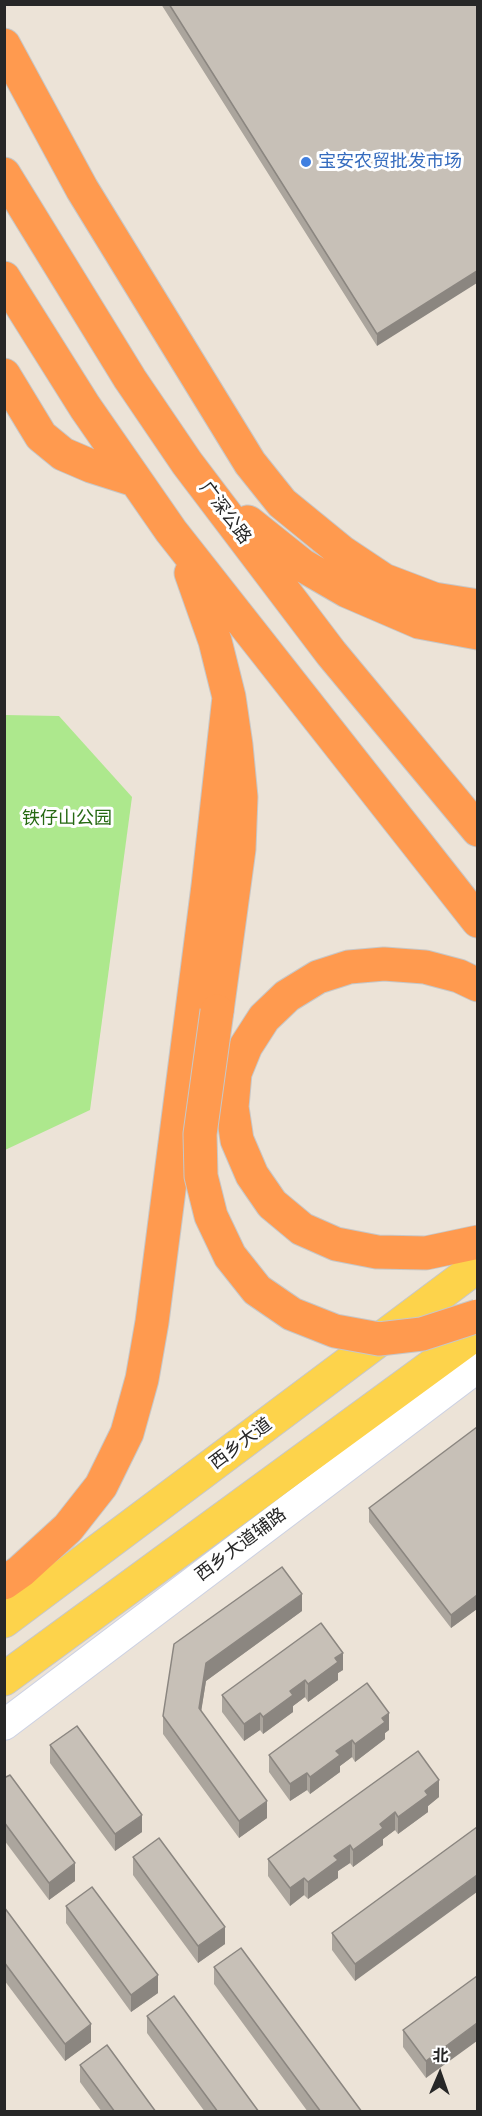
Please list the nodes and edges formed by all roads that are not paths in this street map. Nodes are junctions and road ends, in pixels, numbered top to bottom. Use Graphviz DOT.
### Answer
graph roads {
  1 [pos="4,45"];
  2 [pos="4,174"];
  3 [pos="4,278"];
  4 [pos="4,375"];
  5 [pos="187,463"];
  6 [pos="135,480"];
  7 [pos="171,531"];
  8 [pos="477,606"];
  9 [pos="477,633"];
  10 [pos="229,698"];
  11 [pos="477,830"];
  12 [pos="477,921"];
  13 [pos="477,985"];
  14 [pos="477,1242"];
  15 [pos="477,1266"];
  16 [pos="477,1316"];
  17 [pos="477,1332"];
  18 [pos="477,1367"];
  19 [pos="10,1605"];
  20 [pos="4,1679"];
  21 [pos="4,1725"];
  1 -- 8 [label="highway"];
  2 -- 5 [label="highway, 广深公路"];
  3 -- 6 [label="highway"];
  4 -- 6 [label="highway"];
  5 -- 9 [label="highway"];
  5 -- 11 [label="highway, 广深公路"];
  6 -- 7 [label="highway"];
  7 -- 10 [label="highway"];
  7 -- 12 [label="highway"];
  10 -- 16 [label="highway, bridge"];
  10 -- 19 [label="highway"];
  13 -- 14 [label="highway"];
  15 -- 19 [label="main road, 西乡大道, bridge"];
  17 -- 20 [label="main road"];
  18 -- 21 [label="street, 西乡大道辅路"];
}
